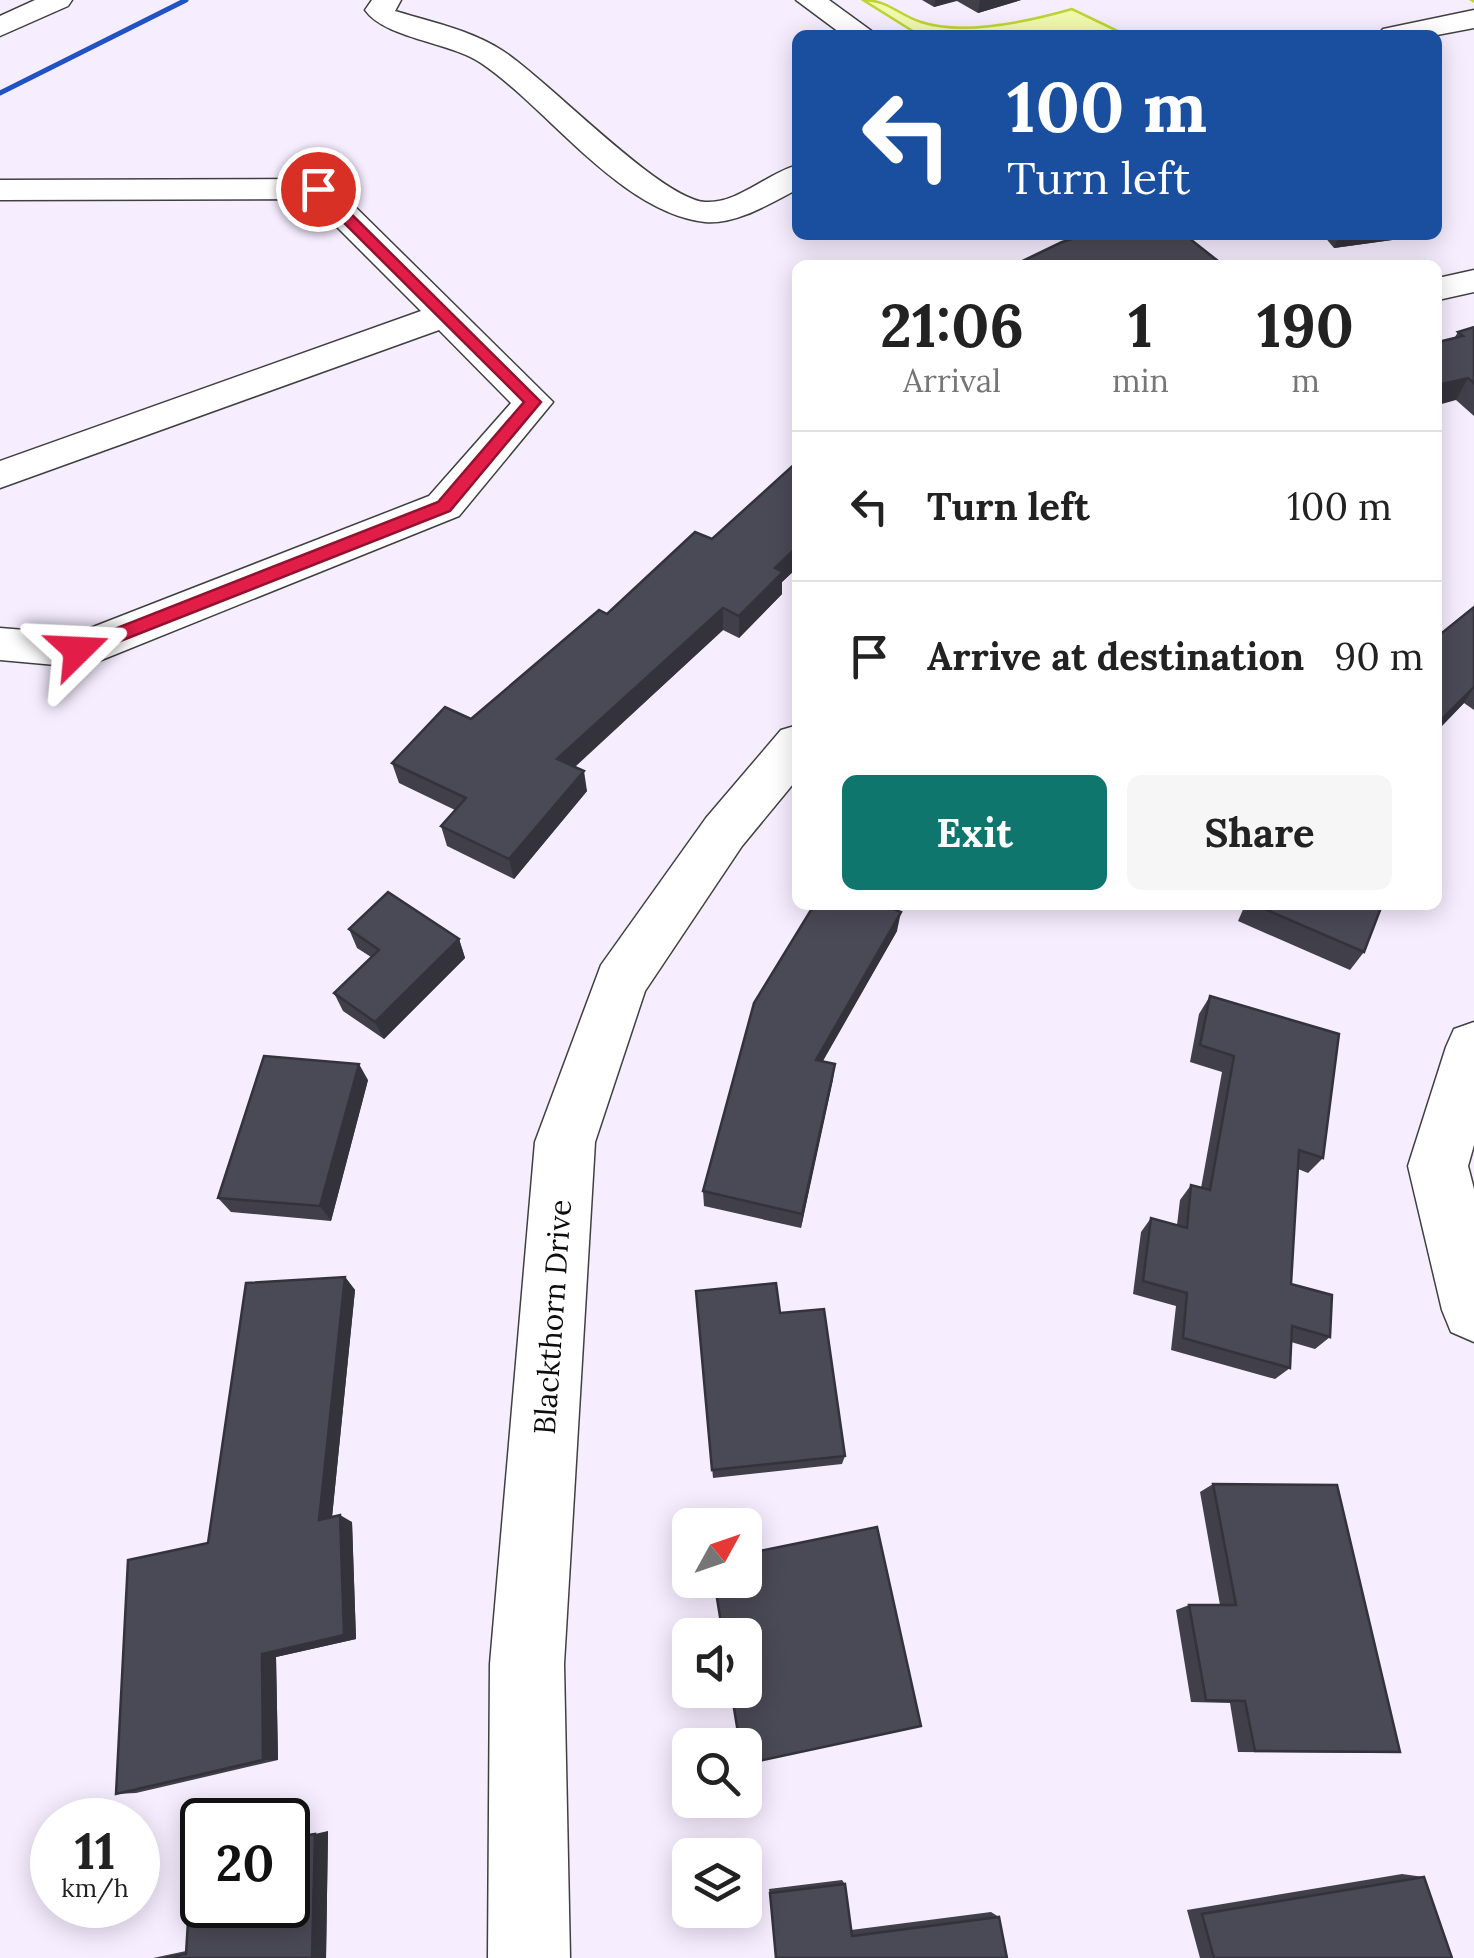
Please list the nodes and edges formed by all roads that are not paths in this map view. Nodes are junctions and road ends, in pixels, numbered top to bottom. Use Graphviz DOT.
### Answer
graph roads {
  1 [pos="58,0"];
  2 [pos="387,0"];
  3 [pos="810,0"];
  4 [pos="1474,19"];
  5 [pos="0,27"];
  6 [pos="855,30"];
  7 [pos="1419,30"];
  8 [pos="792,179"];
  9 [pos="0,190"];
  10 [pos="1474,280"];
  11 [pos="1442,288"];
  12 [pos="446,316"];
  13 [pos="0,474"];
  14 [pos="0,644"];
  15 [pos="792,750"];
  16 [pos="1474,1047"];
  17 [pos="1474,1310"];
  18 [pos="529,1958"];
  1 -- 5 [label="street"];
  2 -- 8 [label="street"];
  3 -- 6 [label="street"];
  4 -- 7 [label="street"];
  9 -- 12 [label="street"];
  10 -- 11 [label="street"];
  12 -- 13 [label="street"];
  12 -- 14 [label="street"];
  15 -- 18 [label="street, Blackthorn Drive"];
  16 -- 17 [label="street"];
}
